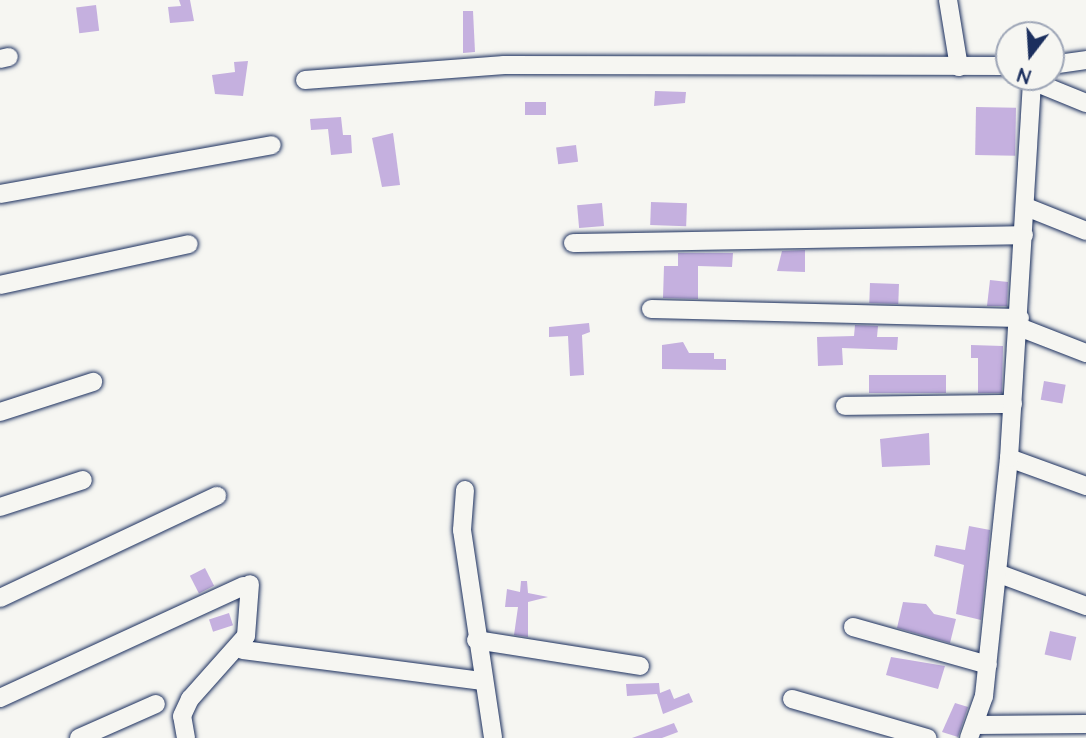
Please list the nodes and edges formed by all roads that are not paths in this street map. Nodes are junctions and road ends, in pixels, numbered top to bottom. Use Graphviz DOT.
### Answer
graph roads {
  1 [pos="948,0"];
  2 [pos="1086,60"];
  3 [pos="1065,63"];
  4 [pos="959,66"];
  5 [pos="995,66"];
  6 [pos="304,79"];
  7 [pos="1031,91"];
  8 [pos="1059,91"];
  9 [pos="1086,103"];
  10 [pos="272,145"];
  11 [pos="0,194"];
  12 [pos="1026,207"];
  13 [pos="1086,231"];
  14 [pos="1024,235"];
  15 [pos="573,243"];
  16 [pos="189,244"];
  17 [pos="0,285"];
  18 [pos="651,309"];
  19 [pos="1019,322"];
  20 [pos="1086,353"];
  21 [pos="93,382"];
  22 [pos="1013,404"];
  23 [pos="845,406"];
  24 [pos="0,412"];
  25 [pos="1009,458"];
  26 [pos="83,480"];
  27 [pos="1086,486"];
  28 [pos="465,490"];
  29 [pos="217,496"];
  30 [pos="0,507"];
  31 [pos="997,573"];
  32 [pos="0,598"];
  33 [pos="1086,606"];
  34 [pos="853,627"];
  35 [pos="476,640"];
  36 [pos="243,650"];
  37 [pos="988,665"];
  38 [pos="640,666"];
  39 [pos="483,681"];
  40 [pos="0,698"];
  41 [pos="792,699"];
  42 [pos="156,704"];
  43 [pos="1086,724"];
  44 [pos="973,732"];
  45 [pos="79,738"];
  46 [pos="186,738"];
  47 [pos="493,738"];
  48 [pos="927,738"];
  1 -- 4 [label="street"];
  2 -- 3 [label="street"];
  4 -- 5 [label="street"];
  4 -- 6 [label="street"];
  7 -- 12 [label="street"];
  8 -- 9 [label="street"];
  10 -- 11 [label="street"];
  12 -- 13 [label="street"];
  12 -- 14 [label="street"];
  14 -- 15 [label="street"];
  14 -- 19 [label="street"];
  16 -- 17 [label="street"];
  18 -- 19 [label="street"];
  19 -- 20 [label="street"];
  19 -- 22 [label="street"];
  21 -- 24 [label="street"];
  22 -- 23 [label="street"];
  22 -- 25 [label="street"];
  25 -- 27 [label="street"];
  25 -- 31 [label="street"];
  26 -- 30 [label="street"];
  28 -- 35 [label="street"];
  29 -- 32 [label="street"];
  31 -- 33 [label="street"];
  31 -- 37 [label="street"];
  34 -- 37 [label="street"];
  35 -- 38 [label="street"];
  35 -- 39 [label="street"];
  36 -- 39 [label="street"];
  37 -- 44 [label="street"];
  39 -- 47 [label="street"];
  40 -- 46 [label="street"];
  41 -- 48 [label="street"];
  42 -- 45 [label="street"];
  43 -- 44 [label="street"];
}
